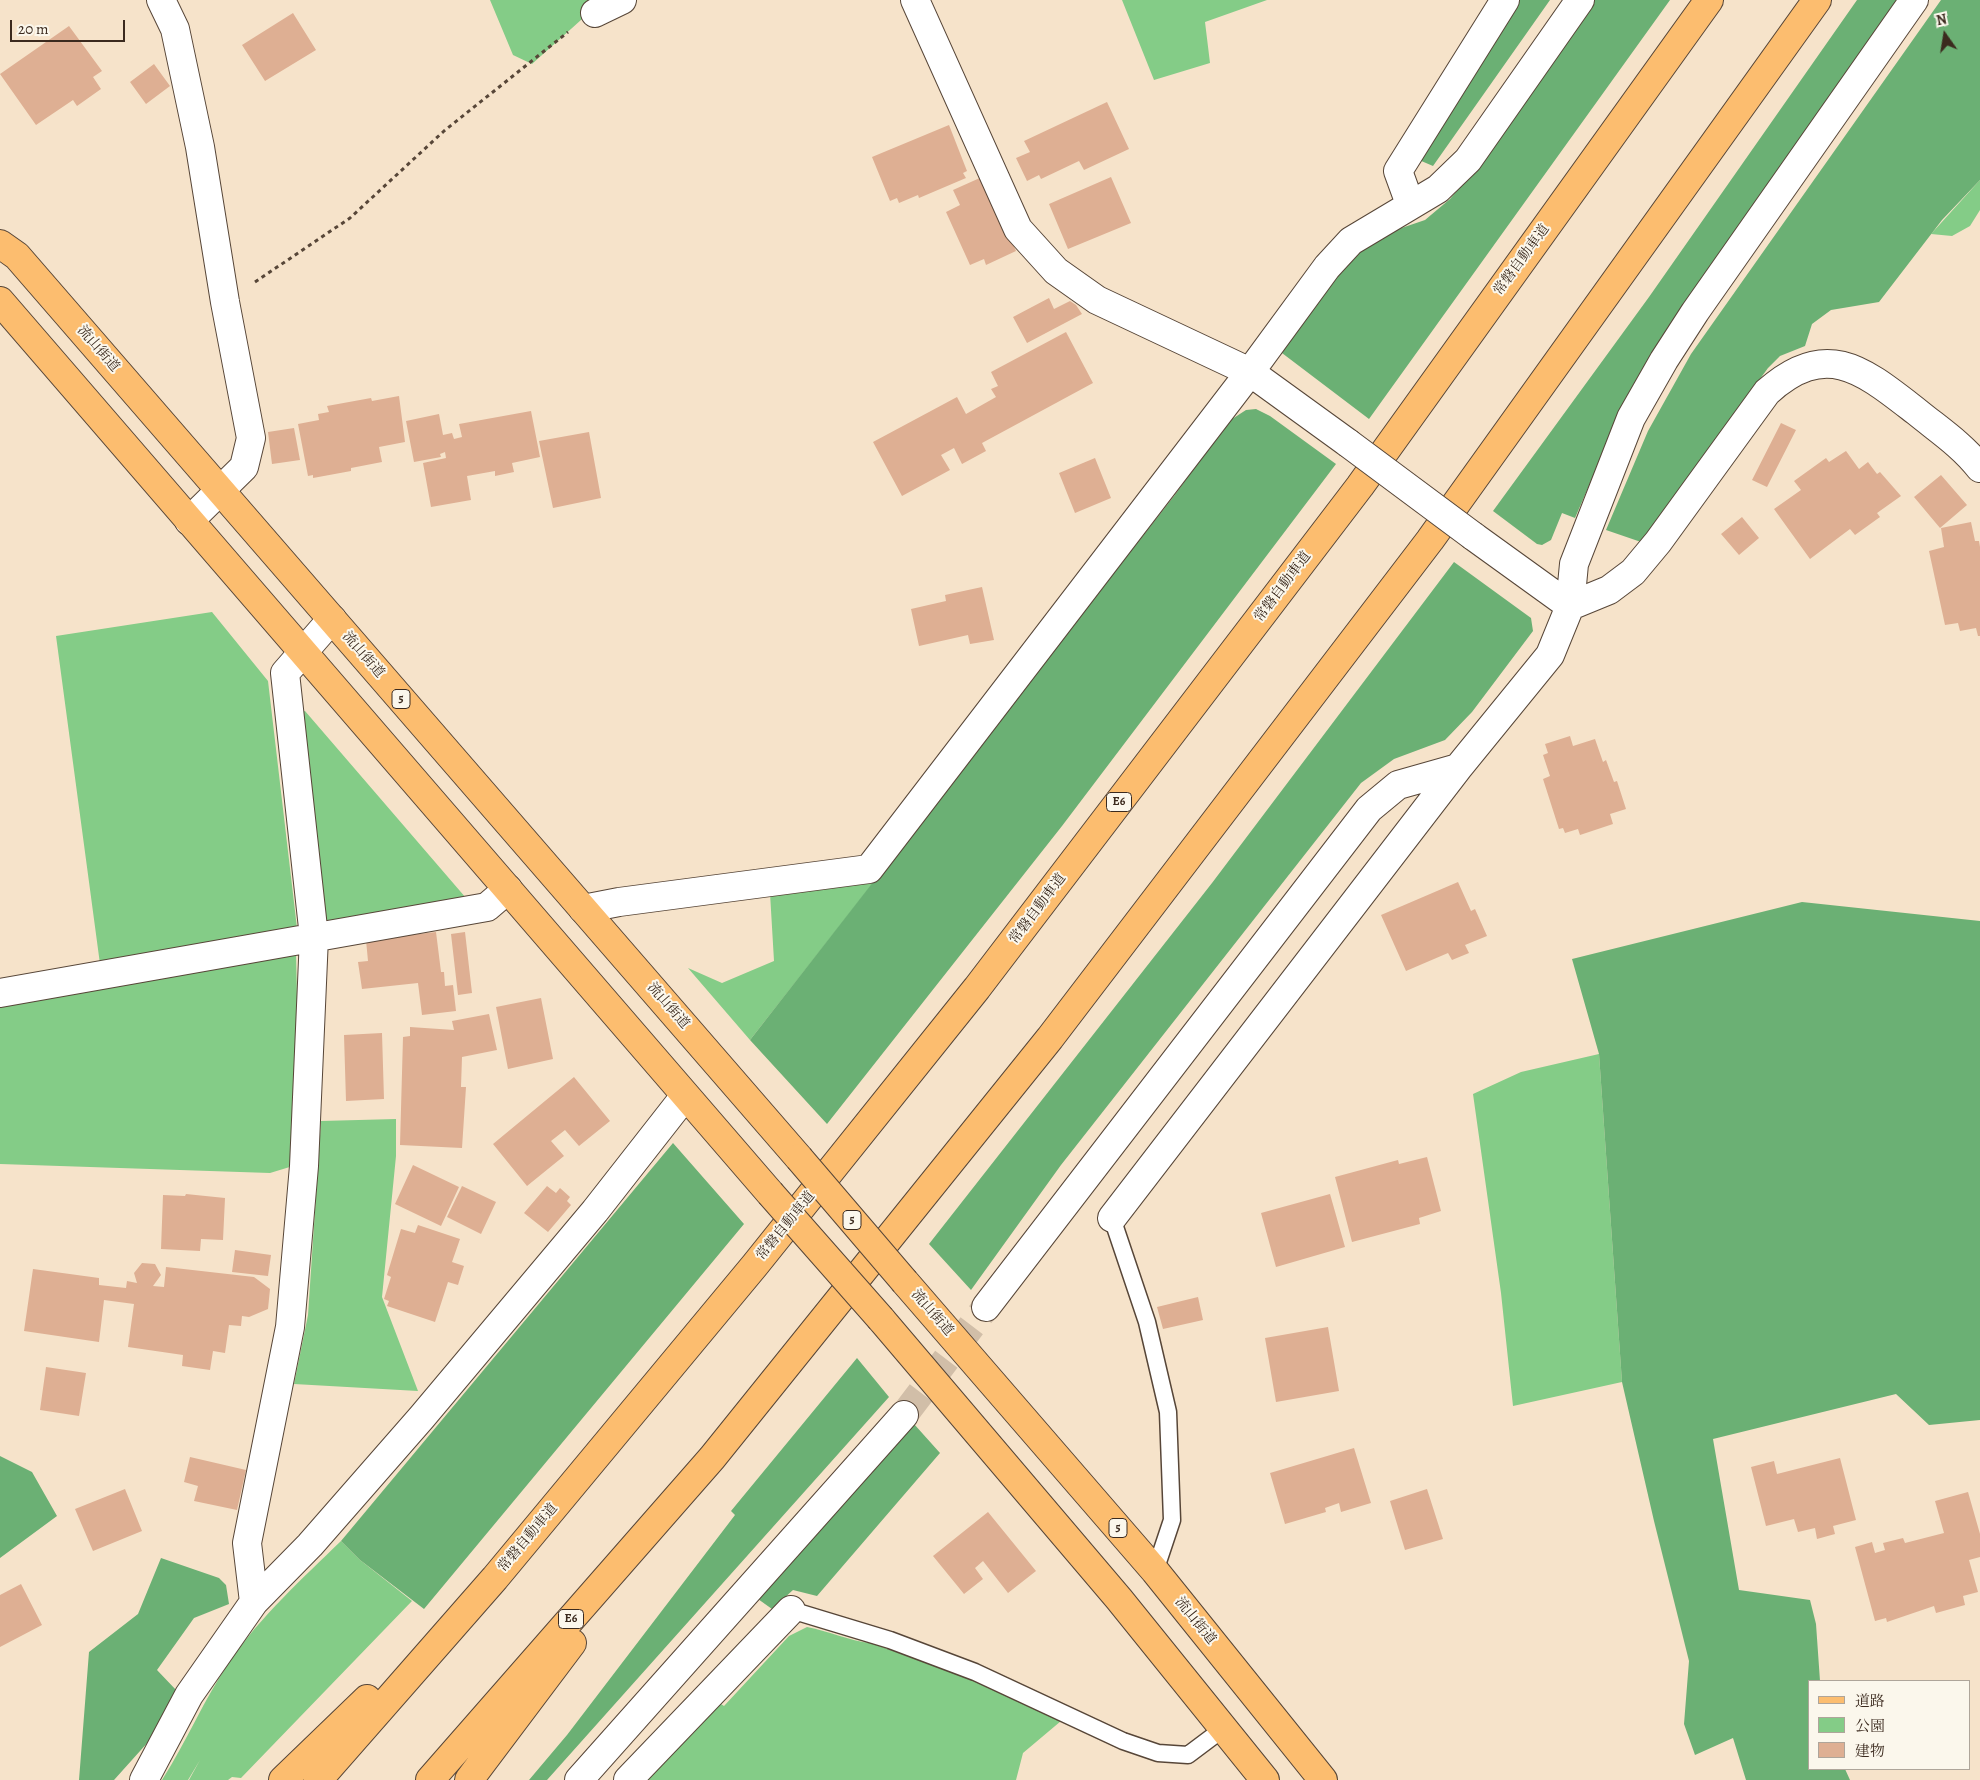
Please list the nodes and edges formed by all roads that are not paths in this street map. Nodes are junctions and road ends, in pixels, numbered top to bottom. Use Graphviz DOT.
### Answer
graph roads {
  1 [pos="161,0"];
  2 [pos="622,0"];
  3 [pos="915,0"];
  4 [pos="1504,0"];
  5 [pos="1580,0"];
  6 [pos="1709,0"];
  7 [pos="1817,0"];
  8 [pos="1914,0"];
  9 [pos="595,13"];
  10 [pos="1410,204"];
  11 [pos="0,244"];
  12 [pos="0,301"];
  13 [pos="1250,372"];
  14 [pos="1980,468"];
  15 [pos="222,490"];
  16 [pos="189,521"];
  17 [pos="1570,606"];
  18 [pos="332,619"];
  19 [pos="302,652"];
  20 [pos="1458,768"];
  21 [pos="508,889"];
  22 [pos="583,909"];
  23 [pos="314,937"];
  24 [pos="0,993"];
  25 [pos="685,1096"];
  26 [pos="1112,1218"];
  27 [pos="986,1307"];
  28 [pos="904,1415"];
  29 [pos="712,1458"];
  30 [pos="1155,1571"];
  31 [pos="495,1578"];
  32 [pos="254,1602"];
  33 [pos="791,1610"];
  34 [pos="1224,1728"];
  35 [pos="144,1780"];
  36 [pos="283,1780"];
  37 [pos="318,1780"];
  38 [pos="430,1780"];
  39 [pos="468,1780"];
  40 [pos="579,1780"];
  41 [pos="628,1780"];
  42 [pos="1265,1780"];
  43 [pos="1323,1780"];
  1 -- 15 [label="street"];
  2 -- 9 [label="street"];
  3 -- 13 [label="street"];
  4 -- 10 [label="street"];
  5 -- 10 [label="street"];
  6 -- 31 [label="main road, 常磐自動車道 / E6"];
  7 -- 29 [label="main road, E6"];
  8 -- 17 [label="street"];
  10 -- 13 [label="street"];
  11 -- 15 [label="main road, 流山街道 / 5"];
  12 -- 16 [label="main road"];
  13 -- 17 [label="street, bridge"];
  13 -- 22 [label="street"];
  14 -- 17 [label="street"];
  15 -- 16 [label="street"];
  15 -- 18 [label="main road, 流山街道 / 5"];
  16 -- 19 [label="main road"];
  17 -- 20 [label="street"];
  18 -- 19 [label="street"];
  18 -- 22 [label="main road, 流山街道 / 5"];
  19 -- 21 [label="main road"];
  19 -- 23 [label="street"];
  20 -- 26 [label="street"];
  20 -- 27 [label="street"];
  21 -- 23 [label="street"];
  21 -- 25 [label="main road"];
  22 -- 30 [label="main road, 流山街道 / 5, bridge"];
  23 -- 24 [label="street"];
  23 -- 32 [label="street"];
  25 -- 32 [label="street"];
  25 -- 34 [label="main road, bridge"];
  26 -- 30 [label="lane"];
  28 -- 40 [label="street"];
  29 -- 38 [label="main road, E6"];
  29 -- 39 [label="main road"];
  30 -- 43 [label="main road, 流山街道 / 5"];
  31 -- 36 [label="main road"];
  31 -- 37 [label="main road, 常磐自動車道 / E6"];
  32 -- 35 [label="street"];
  33 -- 34 [label="lane"];
  33 -- 41 [label="street"];
  34 -- 42 [label="main road"];
}
